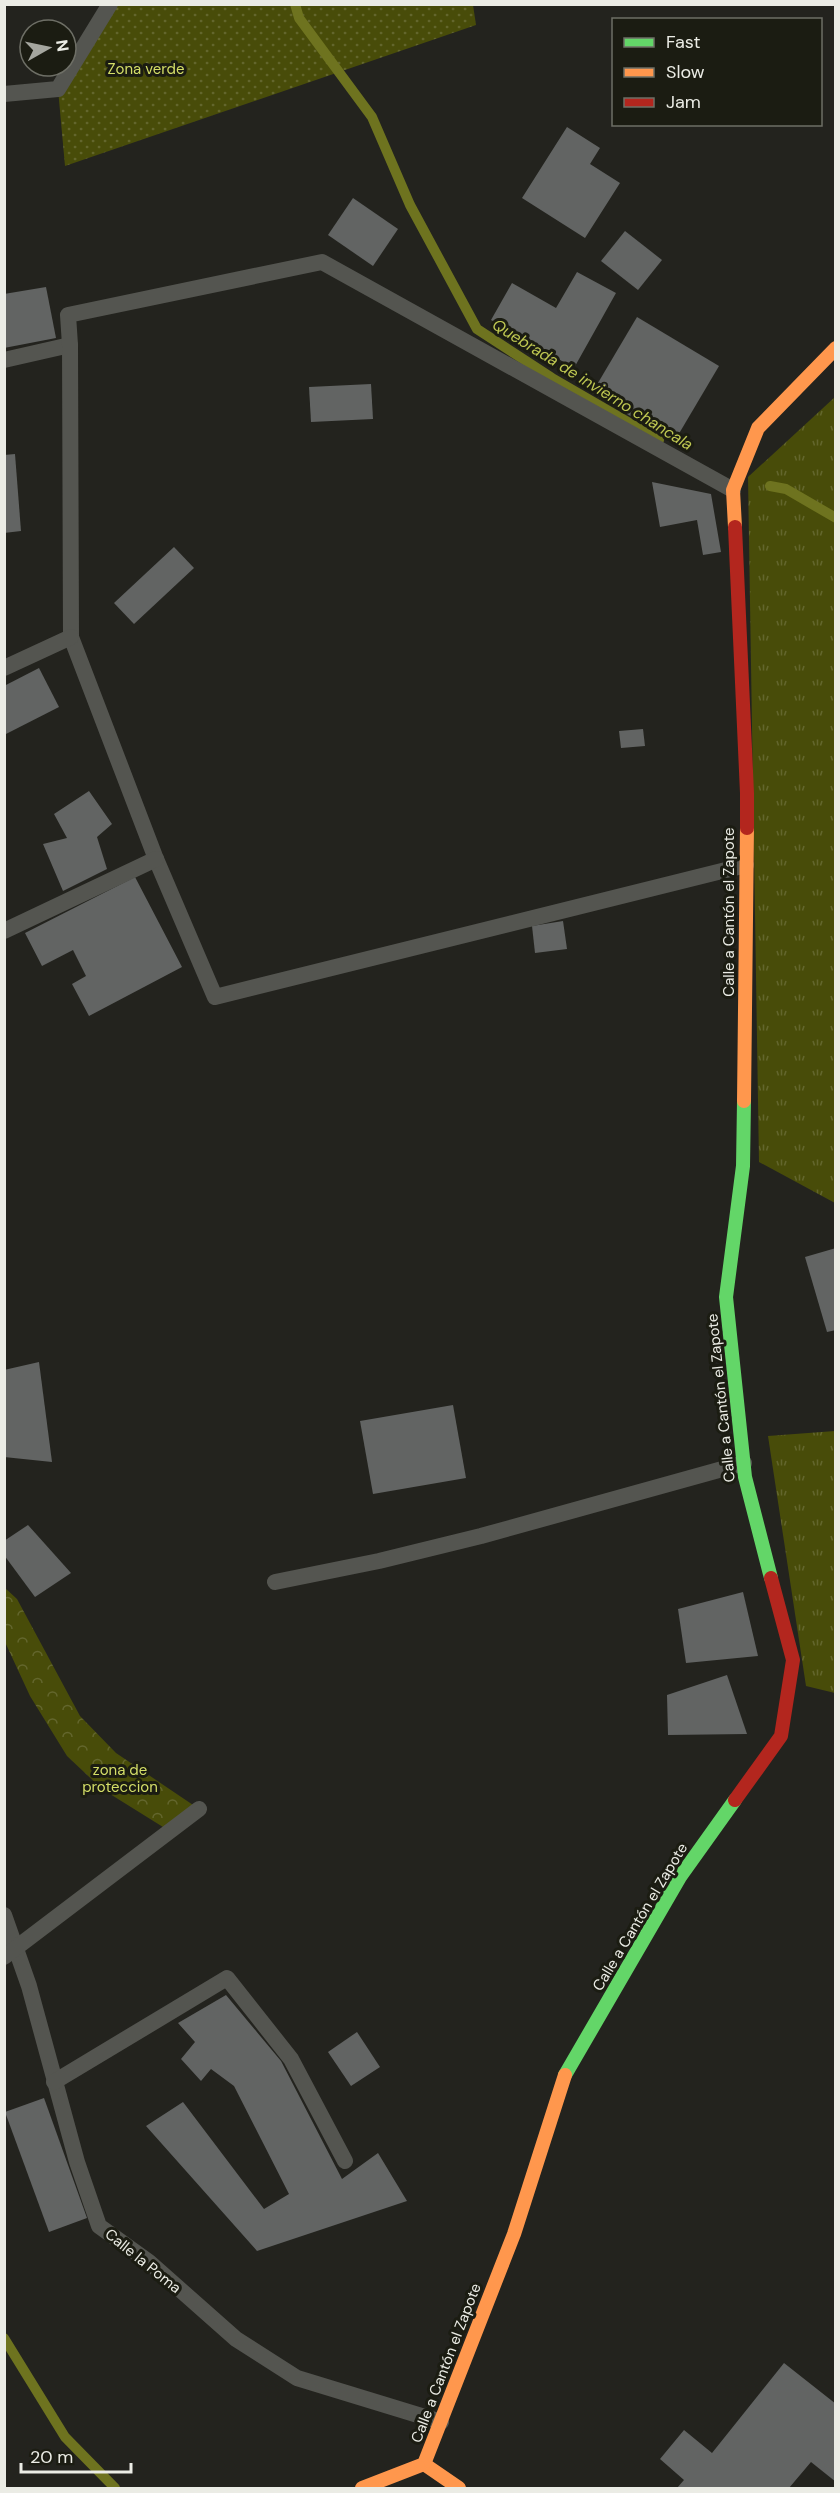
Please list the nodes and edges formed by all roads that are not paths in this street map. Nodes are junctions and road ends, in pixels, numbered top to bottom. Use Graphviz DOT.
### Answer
graph roads {
  1 [pos="110,4"];
  2 [pos="4,94"];
  3 [pos="70,345"];
  4 [pos="836,348"];
  5 [pos="4,360"];
  6 [pos="733,490"];
  7 [pos="71,637"];
  8 [pos="4,669"];
  9 [pos="156,859"];
  10 [pos="746,865"];
  11 [pos="4,931"];
  12 [pos="744,1463"];
  13 [pos="275,1582"];
  14 [pos="199,1809"];
  15 [pos="4,1915"];
  16 [pos="10,1952"];
  17 [pos="54,2082"];
  18 [pos="345,2162"];
  19 [pos="441,2422"];
  20 [pos="424,2464"];
  21 [pos="362,2488"];
  22 [pos="459,2488"];
  1 -- 2 [label="lane"];
  3 -- 5 [label="lane"];
  3 -- 6 [label="lane"];
  3 -- 7 [label="lane"];
  4 -- 6 [label="street, Calle a Cantón el Zapote"];
  6 -- 10 [label="street, Calle a Cantón el Zapote"];
  7 -- 8 [label="lane"];
  7 -- 9 [label="lane"];
  9 -- 10 [label="lane"];
  9 -- 11 [label="lane"];
  10 -- 12 [label="street, Calle a Cantón el Zapote"];
  12 -- 13 [label="lane"];
  12 -- 19 [label="street, Calle a Cantón el Zapote"];
  14 -- 16 [label="lane"];
  15 -- 16 [label="lane, Calle la Poma"];
  16 -- 17 [label="lane, Calle la Poma"];
  17 -- 18 [label="lane"];
  17 -- 19 [label="lane, Calle la Poma"];
  19 -- 20 [label="street, Calle a Cantón el Zapote"];
  20 -- 21 [label="street, Calle a Cantón el Zapote"];
  20 -- 22 [label="street"];
}
